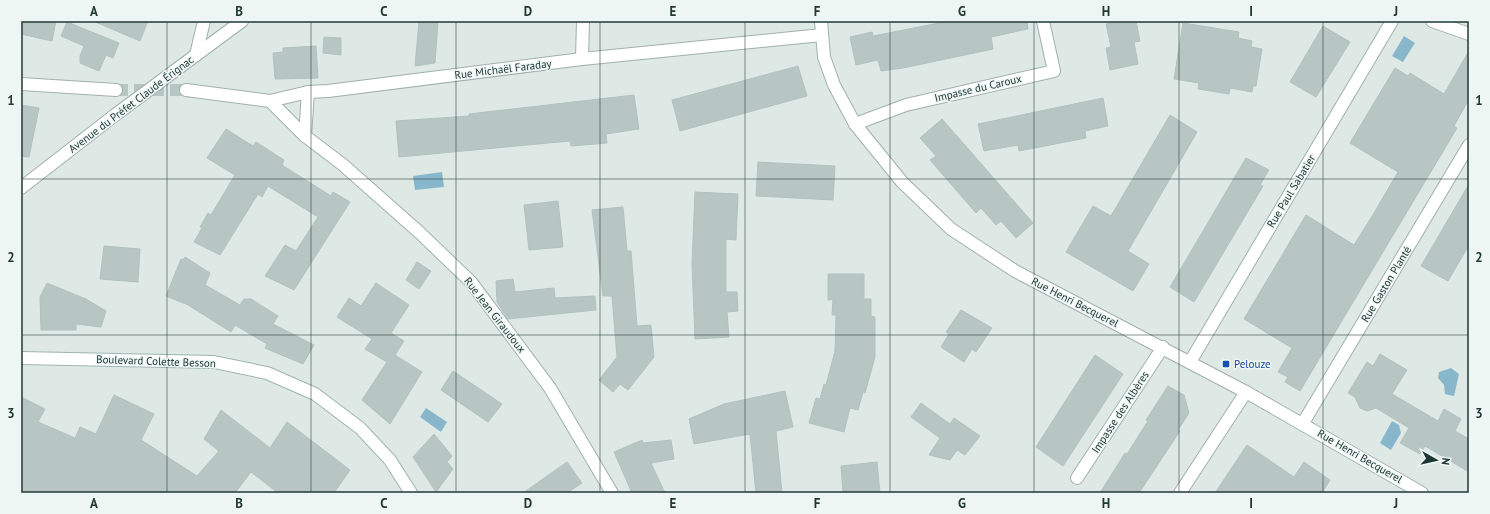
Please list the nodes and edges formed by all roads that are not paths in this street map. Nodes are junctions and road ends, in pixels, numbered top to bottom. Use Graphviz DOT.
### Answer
graph roads {
  1 [pos="204,21"];
  2 [pos="242,21"];
  3 [pos="583,21"];
  4 [pos="821,21"];
  5 [pos="1043,21"];
  6 [pos="1392,21"];
  7 [pos="1432,21"];
  8 [pos="1469,34"];
  9 [pos="822,35"];
  10 [pos="196,55"];
  11 [pos="582,59"];
  12 [pos="21,84"];
  13 [pos="116,90"];
  14 [pos="186,90"];
  15 [pos="308,92"];
  16 [pos="270,101"];
  17 [pos="855,124"];
  18 [pos="305,136"];
  19 [pos="1469,145"];
  20 [pos="21,188"];
  21 [pos="1163,347"];
  22 [pos="21,358"];
  23 [pos="1190,362"];
  24 [pos="1246,392"];
  25 [pos="1304,423"];
  26 [pos="1077,478"];
  27 [pos="411,493"];
  28 [pos="612,493"];
  29 [pos="1180,493"];
  30 [pos="1422,493"];
  1 -- 10 [label="street"];
  2 -- 10 [label="street, Avenue du Préfet Claude Érignac"];
  3 -- 11 [label="street"];
  4 -- 9 [label="street, Rue Henri Becquerel"];
  5 -- 17 [label="street, Impasse du Caroux"];
  6 -- 23 [label="street, Rue Paul Sabatier"];
  7 -- 8 [label="street"];
  9 -- 11 [label="street, Rue Michaël Faraday"];
  9 -- 17 [label="street, Rue Henri Becquerel"];
  10 -- 20 [label="street, Avenue du Préfet Claude Érignac"];
  11 -- 15 [label="street, Rue Michaël Faraday"];
  12 -- 13 [label="street"];
  14 -- 16 [label="street, Rue Michaël Faraday"];
  15 -- 16 [label="street, Rue Michaël Faraday"];
  15 -- 18 [label="street"];
  16 -- 18 [label="street, Rue Jean Giraudoux"];
  17 -- 21 [label="street, Rue Henri Becquerel"];
  18 -- 28 [label="street, Rue Jean Giraudoux"];
  19 -- 25 [label="street, Rue Gaston Planté"];
  21 -- 23 [label="street, Rue Henri Becquerel"];
  21 -- 26 [label="street, Impasse des Albères"];
  22 -- 27 [label="street, Boulevard Colette Besson"];
  23 -- 24 [label="street, Rue Henri Becquerel"];
  24 -- 25 [label="street, Rue Henri Becquerel"];
  24 -- 29 [label="street"];
  25 -- 30 [label="street, Rue Henri Becquerel"];
}
